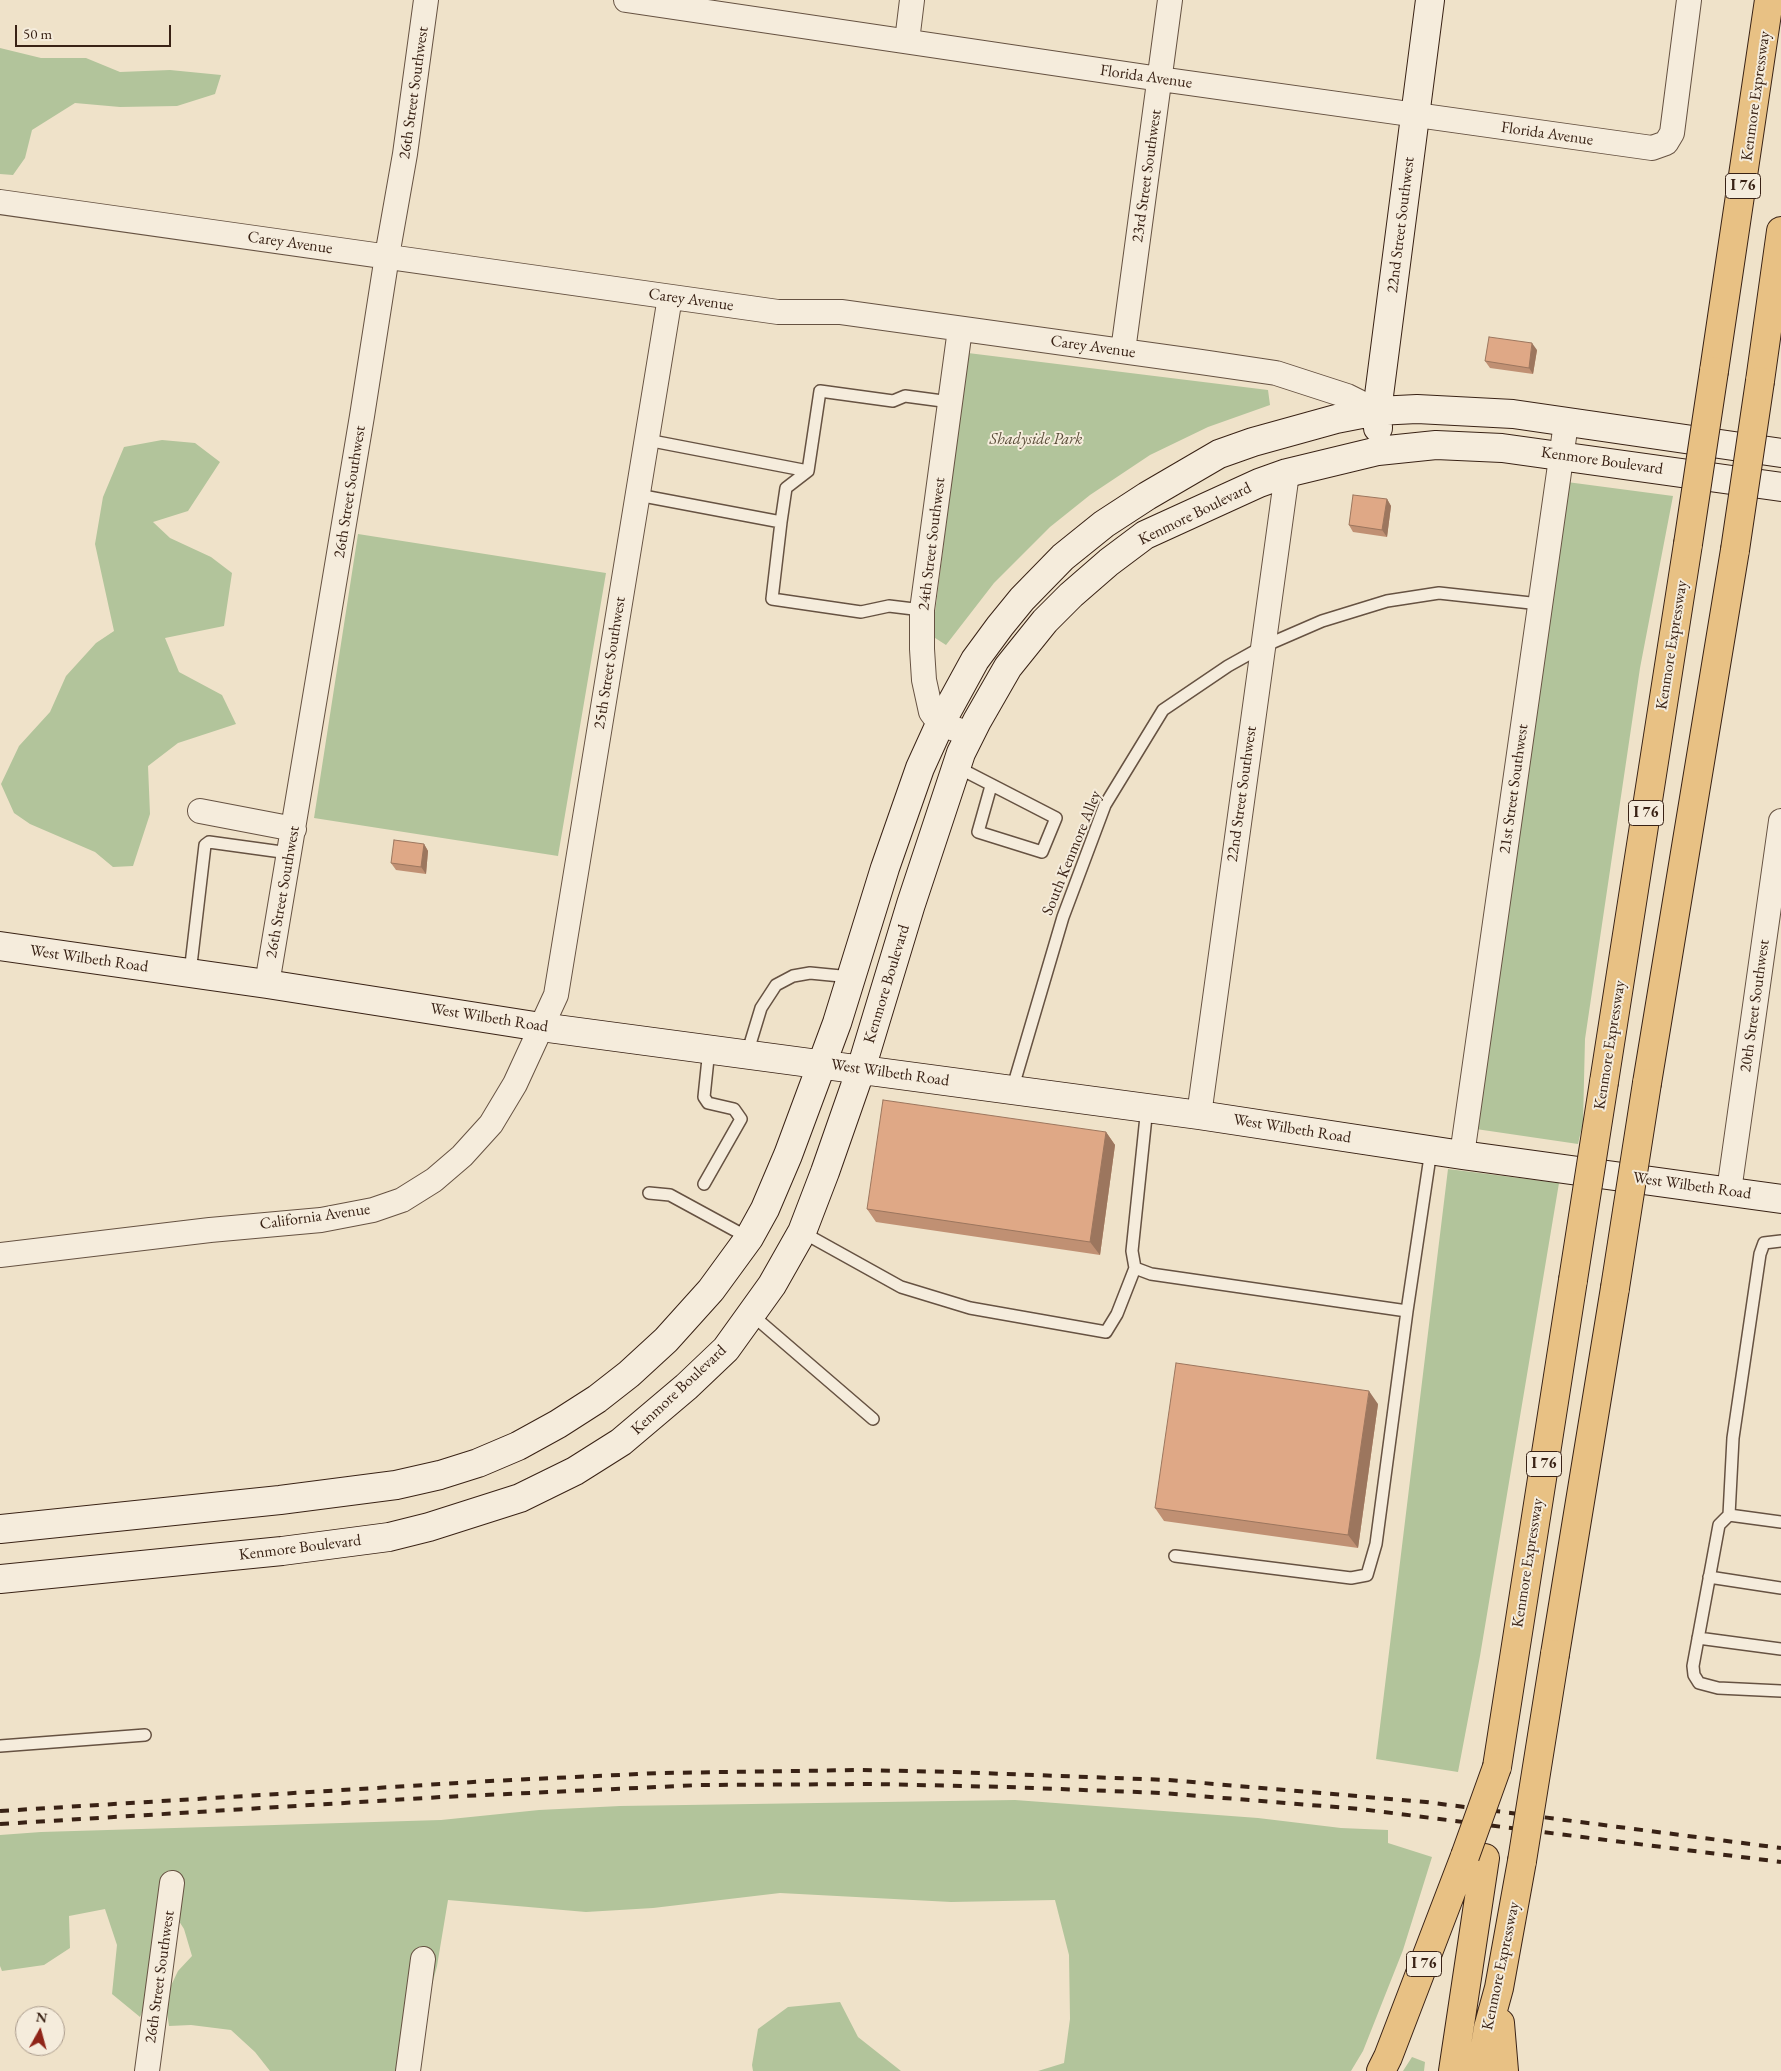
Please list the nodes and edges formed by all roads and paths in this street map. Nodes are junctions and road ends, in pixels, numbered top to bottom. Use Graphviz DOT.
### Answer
graph roads {
  1 [pos="426,0"];
  2 [pos="626,0"];
  3 [pos="912,0"];
  4 [pos="1170,0"];
  5 [pos="1430,0"];
  6 [pos="1689,0"];
  7 [pos="1769,0"];
  8 [pos="652,2"];
  9 [pos="907,42"];
  10 [pos="1160,79"];
  11 [pos="1415,114"];
  12 [pos="0,202"];
  13 [pos="1781,231"];
  14 [pos="387,256"];
  15 [pos="670,297"];
  16 [pos="960,329"];
  17 [pos="1781,338"];
  18 [pos="1123,351"];
  19 [pos="1760,381"];
  20 [pos="950,402"];
  21 [pos="1377,411"];
  22 [pos="1566,423"];
  23 [pos="647,440"];
  24 [pos="1378,451"];
  25 [pos="1781,453"];
  26 [pos="1561,456"];
  27 [pos="808,471"];
  28 [pos="1287,473"];
  29 [pos="1781,487"];
  30 [pos="638,495"];
  31 [pos="780,522"];
  32 [pos="1540,604"];
  33 [pos="922,610"];
  34 [pos="1262,647"];
  35 [pos="940,724"];
  36 [pos="970,734"];
  37 [pos="957,767"];
  38 [pos="991,786"];
  39 [pos="200,811"];
  40 [pos="1781,821"];
  41 [pos="294,829"];
  42 [pos="289,854"];
  43 [pos="0,946"];
  44 [pos="190,973"];
  45 [pos="851,977"];
  46 [pos="267,984"];
  47 [pos="541,1026"];
  48 [pos="709,1049"];
  49 [pos="747,1054"];
  50 [pos="821,1064"];
  51 [pos="861,1069"];
  52 [pos="1012,1090"];
  53 [pos="1146,1108"];
  54 [pos="1199,1115"];
  55 [pos="1431,1150"];
  56 [pos="1462,1155"];
  57 [pos="704,1184"];
  58 [pos="1729,1191"];
  59 [pos="649,1193"];
  60 [pos="1781,1199"];
  61 [pos="802,1232"];
  62 [pos="749,1238"];
  63 [pos="1781,1241"];
  64 [pos="0,1255"];
  65 [pos="1135,1268"];
  66 [pos="1407,1311"];
  67 [pos="751,1314"];
  68 [pos="873,1419"];
  69 [pos="1729,1515"];
  70 [pos="1781,1522"];
  71 [pos="0,1529"];
  72 [pos="1175,1556"];
  73 [pos="1709,1577"];
  74 [pos="0,1579"];
  75 [pos="1781,1588"];
  76 [pos="1698,1638"];
  77 [pos="1781,1649"];
  78 [pos="1781,1691"];
  79 [pos="145,1735"];
  80 [pos="0,1746"];
  81 [pos="1475,1857"];
  82 [pos="172,1883"];
  83 [pos="423,1959"];
  84 [pos="1499,1988"];
  85 [pos="147,2071"];
  86 [pos="408,2071"];
  87 [pos="1380,2071"];
  88 [pos="1452,2071"];
  89 [pos="1481,2071"];
  90 [pos="1504,2071"];
  1 -- 14 [label="street, 26th Street Southwest"];
  2 -- 8 [label="street, Florida Avenue"];
  3 -- 9 [label="street"];
  4 -- 10 [label="street, 23rd Street Southwest"];
  5 -- 11 [label="main road, 22nd Street Southwest"];
  6 -- 11 [label="street, Florida Avenue"];
  7 -- 81 [label="highway, Kenmore Expressway / I 76, bridge"];
  8 -- 9 [label="street, Florida Avenue"];
  9 -- 10 [label="street, Florida Avenue"];
  10 -- 11 [label="street, Florida Avenue"];
  10 -- 18 [label="street, 23rd Street Southwest"];
  11 -- 21 [label="main road, 22nd Street Southwest"];
  12 -- 14 [label="street, Carey Avenue"];
  13 -- 19 [label="highway, Kenmore Expressway / I 76"];
  14 -- 15 [label="street, Carey Avenue"];
  14 -- 41 [label="street, 26th Street Southwest"];
  15 -- 16 [label="street, Carey Avenue"];
  15 -- 23 [label="street, 25th Street Southwest"];
  16 -- 18 [label="street, Carey Avenue"];
  16 -- 20 [label="street, 24th Street Southwest"];
  17 -- 19 [label="highway"];
  18 -- 21 [label="street, Carey Avenue"];
  19 -- 84 [label="highway, Kenmore Expressway / I 76, bridge"];
  20 -- 27 [label="lane"];
  20 -- 33 [label="street, 24th Street Southwest"];
  21 -- 22 [label="main road, Kenmore Boulevard"];
  21 -- 24 [label="main road, 22nd Street Southwest"];
  21 -- 35 [label="main road, Kenmore Boulevard"];
  22 -- 25 [label="main road, Kenmore Boulevard"];
  22 -- 26 [label="street, 21st Street Southwest"];
  23 -- 27 [label="lane"];
  23 -- 30 [label="street, 25th Street Southwest"];
  24 -- 26 [label="main road, Kenmore Boulevard"];
  24 -- 28 [label="main road, Kenmore Boulevard"];
  26 -- 29 [label="main road, Kenmore Boulevard"];
  26 -- 32 [label="street, 21st Street Southwest"];
  27 -- 31 [label="lane"];
  28 -- 34 [label="street, 22nd Street Southwest"];
  28 -- 36 [label="main road, Kenmore Boulevard"];
  30 -- 31 [label="lane"];
  30 -- 47 [label="street, 25th Street Southwest"];
  31 -- 33 [label="lane"];
  32 -- 34 [label="lane, South Kenmore Alley"];
  32 -- 56 [label="street, 21st Street Southwest"];
  33 -- 35 [label="street, 24th Street Southwest"];
  34 -- 52 [label="lane, South Kenmore Alley"];
  34 -- 54 [label="street, 22nd Street Southwest"];
  35 -- 36 [label="street"];
  35 -- 45 [label="main road, Kenmore Boulevard"];
  36 -- 37 [label="main road, Kenmore Boulevard"];
  37 -- 38 [label="lane"];
  37 -- 51 [label="main road, Kenmore Boulevard"];
  38 -- 38 [label="lane"];
  39 -- 41 [label="street"];
  40 -- 58 [label="street, 20th Street Southwest"];
  41 -- 42 [label="street, 26th Street Southwest"];
  42 -- 44 [label="lane"];
  42 -- 46 [label="street, 26th Street Southwest"];
  43 -- 44 [label="main road, West Wilbeth Road"];
  44 -- 46 [label="main road, West Wilbeth Road"];
  45 -- 49 [label="lane"];
  45 -- 50 [label="main road, Kenmore Boulevard"];
  46 -- 47 [label="main road, West Wilbeth Road"];
  47 -- 48 [label="main road, West Wilbeth Road"];
  47 -- 64 [label="street, California Avenue"];
  48 -- 49 [label="main road, West Wilbeth Road"];
  48 -- 57 [label="lane"];
  49 -- 50 [label="main road, West Wilbeth Road"];
  50 -- 51 [label="main road, West Wilbeth Road"];
  50 -- 62 [label="main road, Kenmore Boulevard"];
  51 -- 52 [label="main road, West Wilbeth Road"];
  51 -- 61 [label="main road, Kenmore Boulevard"];
  52 -- 53 [label="main road, West Wilbeth Road"];
  53 -- 54 [label="main road, West Wilbeth Road"];
  53 -- 65 [label="lane"];
  54 -- 55 [label="main road, West Wilbeth Road"];
  55 -- 56 [label="main road, West Wilbeth Road"];
  55 -- 66 [label="lane"];
  56 -- 58 [label="main road, West Wilbeth Road"];
  58 -- 60 [label="main road, West Wilbeth Road"];
  59 -- 62 [label="lane"];
  61 -- 65 [label="lane"];
  61 -- 67 [label="main road, Kenmore Boulevard"];
  62 -- 71 [label="main road, Kenmore Boulevard"];
  63 -- 69 [label="lane"];
  65 -- 66 [label="lane"];
  66 -- 72 [label="lane"];
  67 -- 68 [label="lane"];
  67 -- 74 [label="main road, Kenmore Boulevard"];
  69 -- 70 [label="lane"];
  69 -- 73 [label="lane"];
  73 -- 75 [label="lane"];
  73 -- 76 [label="lane"];
  76 -- 77 [label="lane"];
  76 -- 78 [label="lane"];
  79 -- 80 [label="lane"];
  81 -- 87 [label="highway, I 76"];
  81 -- 88 [label="highway"];
  82 -- 85 [label="street, 26th Street Southwest"];
  83 -- 86 [label="street"];
  84 -- 89 [label="highway, Kenmore Expressway / I 76"];
  84 -- 90 [label="highway"];
}
